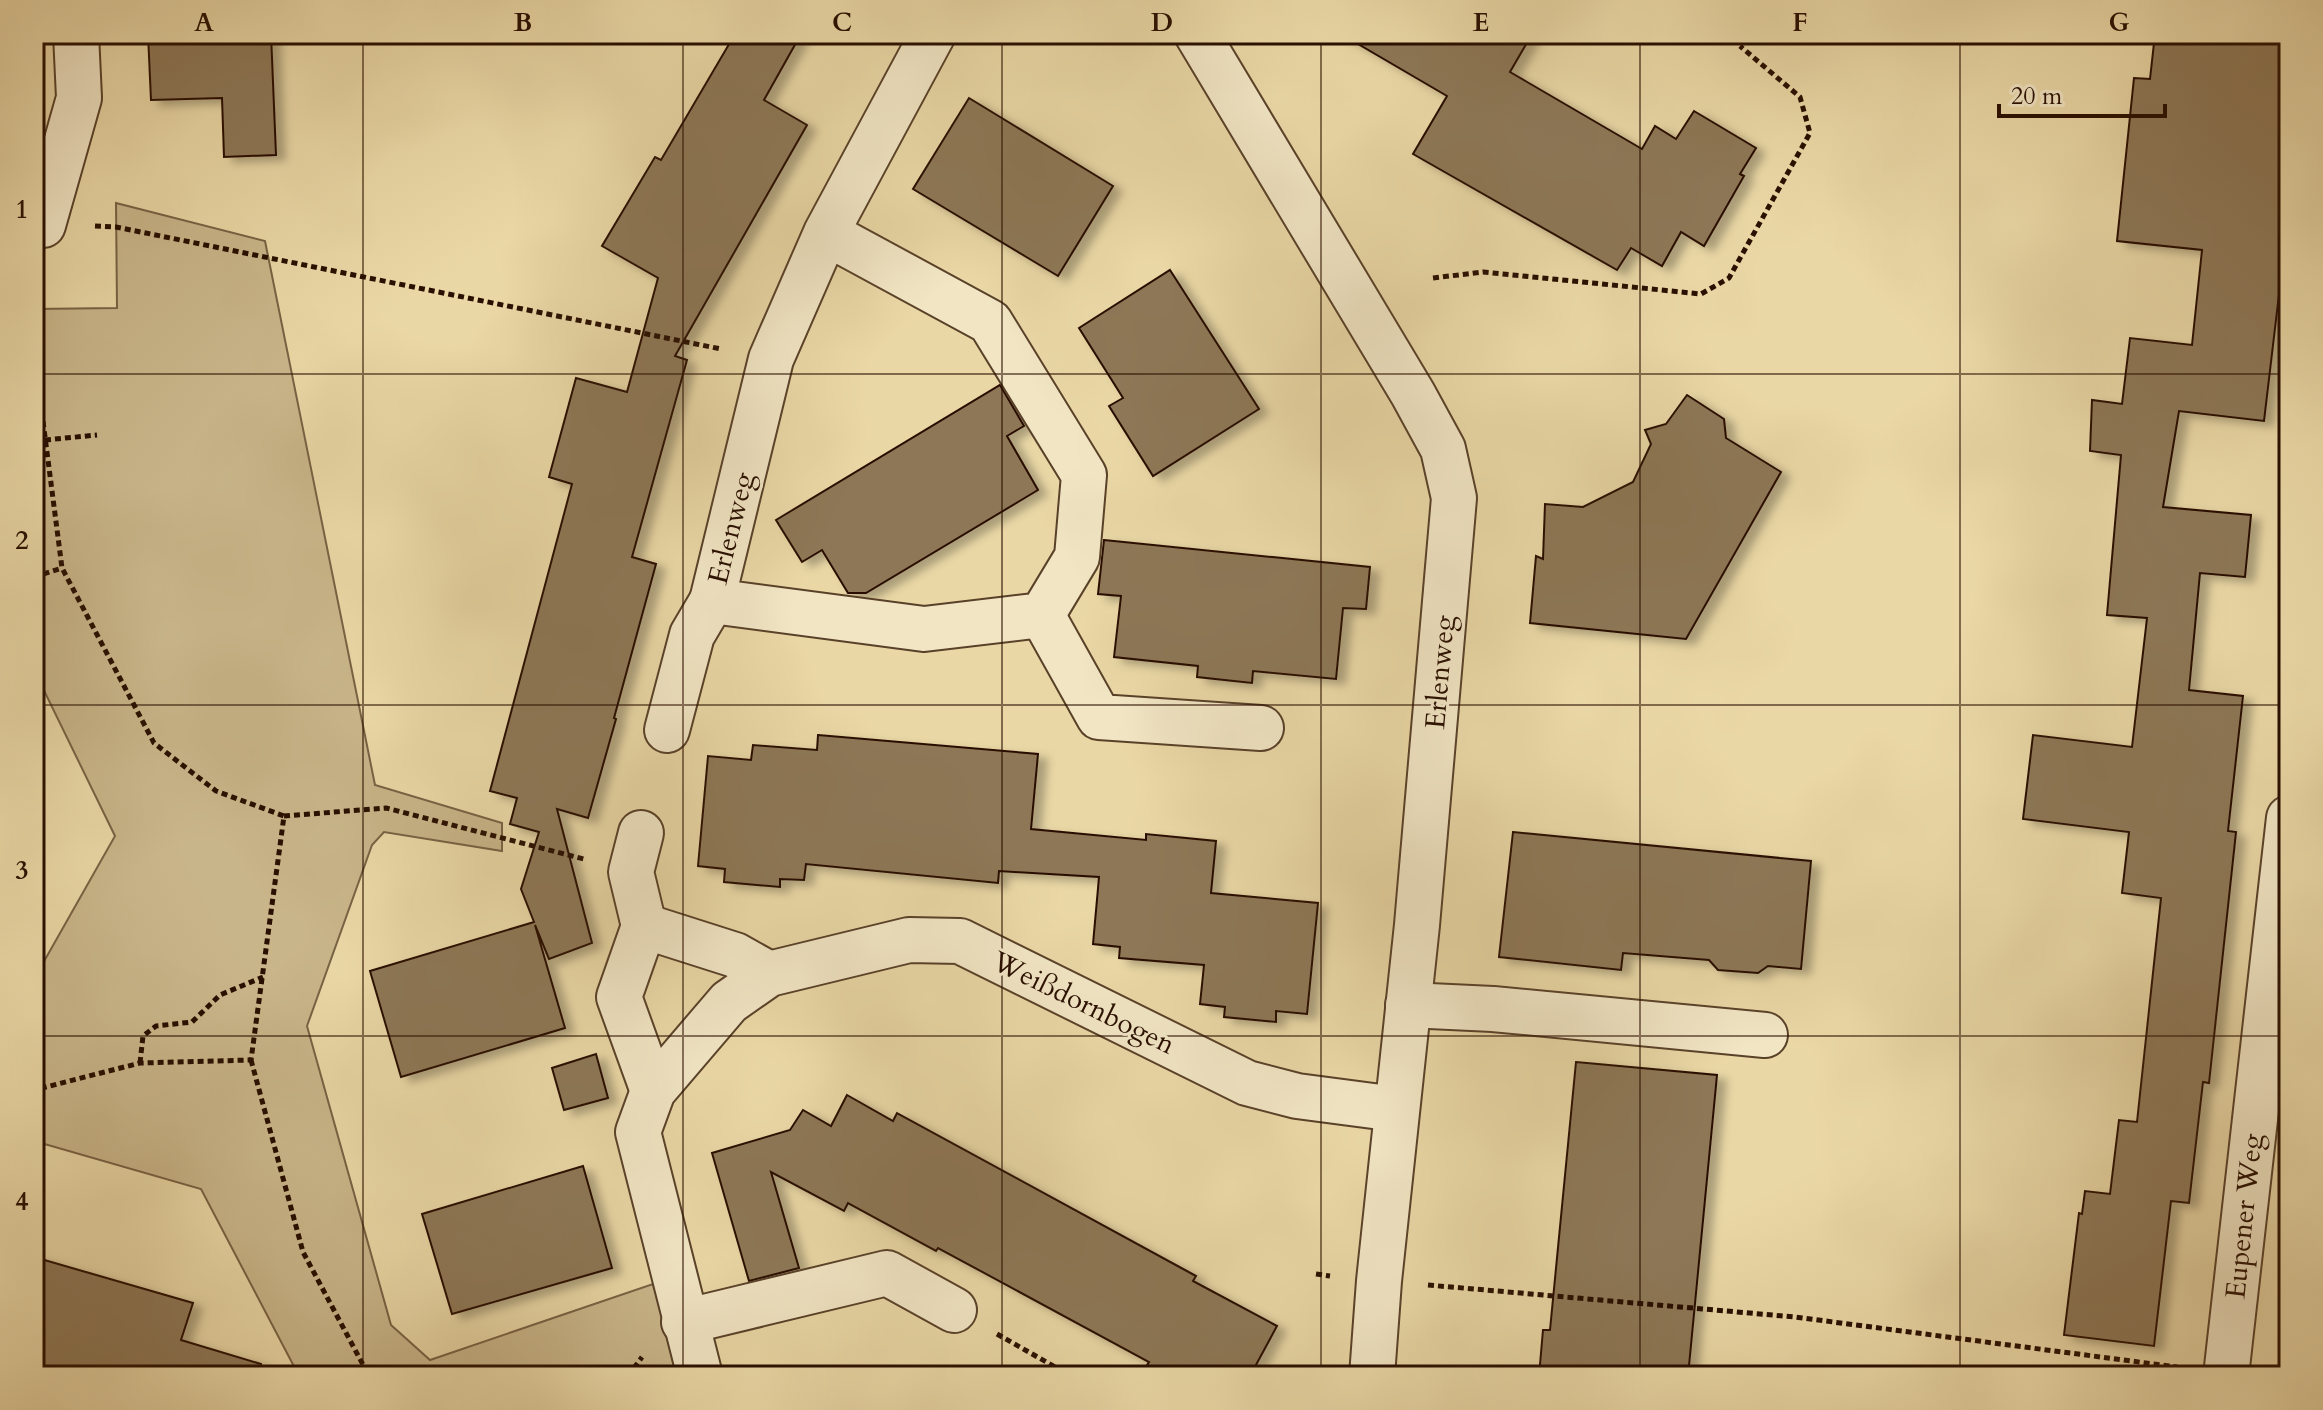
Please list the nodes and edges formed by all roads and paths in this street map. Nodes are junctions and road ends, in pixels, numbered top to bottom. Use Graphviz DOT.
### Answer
graph roads {
  1 [pos="76,34"];
  2 [pos="933,34"];
  3 [pos="1197,34"];
  4 [pos="1740,46"];
  5 [pos="43,225"];
  6 [pos="826,233"];
  7 [pos="1433,278"];
  8 [pos="34,352"];
  9 [pos="771,359"];
  10 [pos="97,435"];
  11 [pos="45,440"];
  12 [pos="62,568"];
  13 [pos="34,577"];
  14 [pos="712,601"];
  15 [pos="1042,615"];
  16 [pos="1261,728"];
  17 [pos="667,730"];
  18 [pos="284,816"];
  19 [pos="2289,818"];
  20 [pos="636,852"];
  21 [pos="644,926"];
  22 [pos="769,974"];
  23 [pos="264,977"];
  24 [pos="1408,1005"];
  25 [pos="1765,1035"];
  26 [pos="251,1060"];
  27 [pos="140,1063"];
  28 [pos="34,1090"];
  29 [pos="653,1091"];
  30 [pos="1396,1109"];
  31 [pos="1316,1274"];
  32 [pos="1379,1281"];
  33 [pos="954,1310"];
  34 [pos="684,1322"];
  35 [pos="2226,1374"];
  36 [pos="369,1376"];
  37 [pos="700,1376"];
  38 [pos="1071,1376"];
  39 [pos="1372,1376"];
  1 -- 5 [label="street"];
  2 -- 6 [label="street, Erlenweg"];
  3 -- 24 [label="street, Erlenweg"];
  4 -- 7 [label="path"];
  5 -- 9 [label="path"];
  6 -- 9 [label="street, Erlenweg"];
  6 -- 15 [label="street"];
  8 -- 11 [label="path"];
  9 -- 14 [label="street, Erlenweg"];
  10 -- 11 [label="path"];
  11 -- 12 [label="path"];
  12 -- 13 [label="path"];
  12 -- 18 [label="path"];
  14 -- 15 [label="street, Erlenweg"];
  14 -- 17 [label="street"];
  15 -- 16 [label="street"];
  18 -- 20 [label="path"];
  18 -- 23 [label="path"];
  19 -- 35 [label="street, Eupener Weg"];
  20 -- 21 [label="street"];
  21 -- 22 [label="street"];
  21 -- 29 [label="street"];
  22 -- 29 [label="street, Weißdornbogen"];
  22 -- 30 [label="street, Weißdornbogen"];
  23 -- 26 [label="path"];
  23 -- 27 [label="path"];
  24 -- 25 [label="street"];
  24 -- 30 [label="street, Erlenweg"];
  26 -- 27 [label="path"];
  26 -- 36 [label="path"];
  27 -- 28 [label="path"];
  29 -- 34 [label="street, Weißdornbogen"];
  30 -- 32 [label="street, Erlenweg"];
  31 -- 32 [label="path"];
  32 -- 35 [label="path"];
  32 -- 39 [label="street, Erlenweg"];
  33 -- 34 [label="street"];
  33 -- 38 [label="path"];
  34 -- 37 [label="street, Weißdornbogen"];
}
